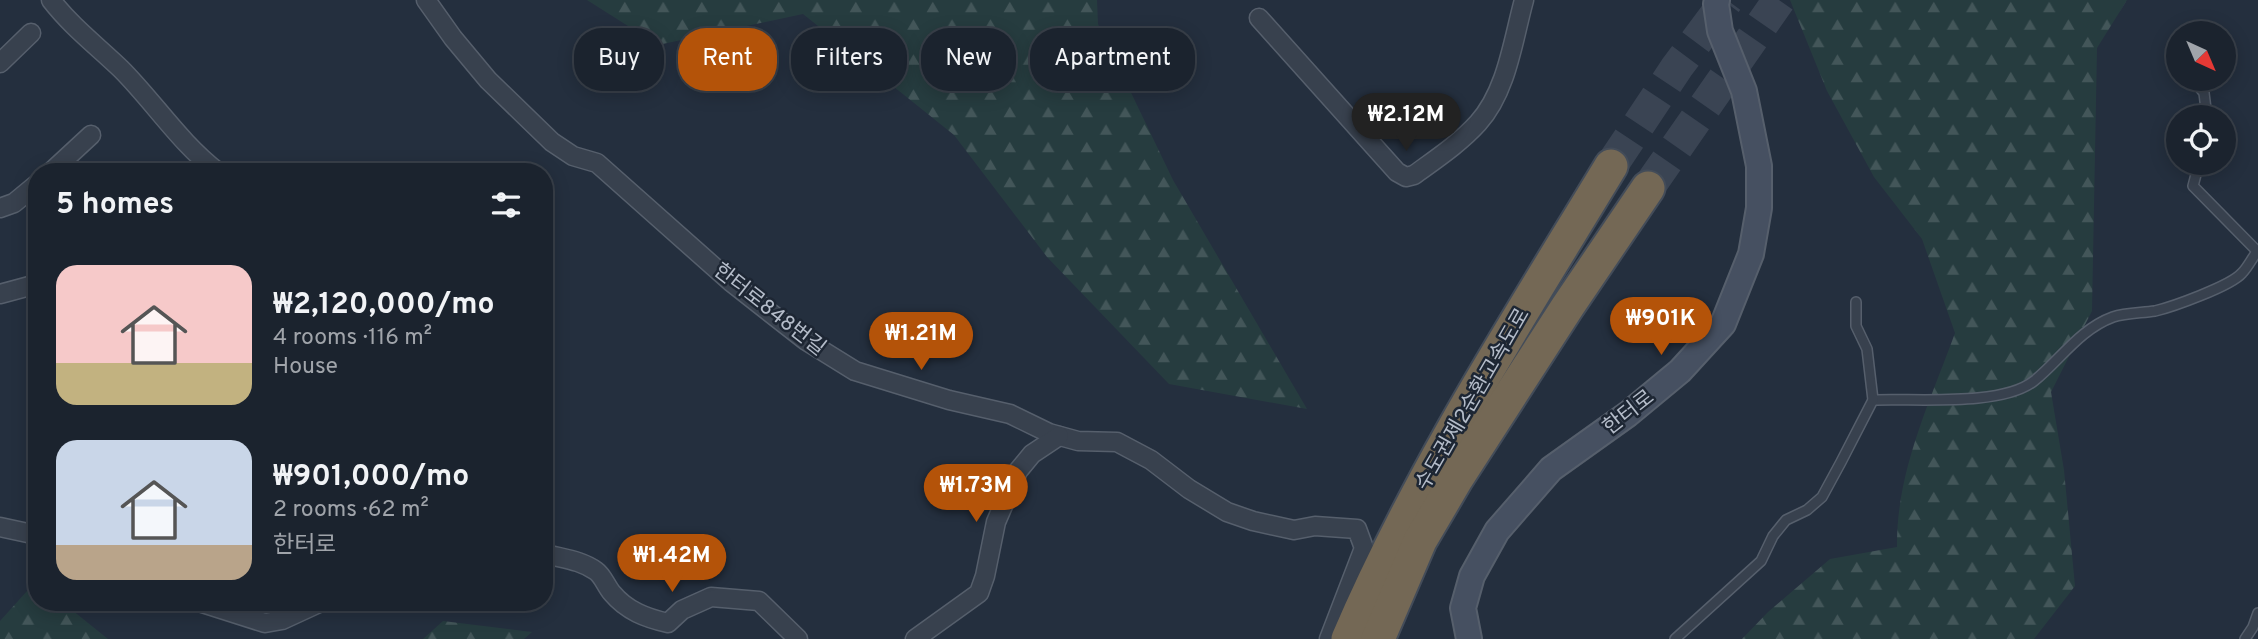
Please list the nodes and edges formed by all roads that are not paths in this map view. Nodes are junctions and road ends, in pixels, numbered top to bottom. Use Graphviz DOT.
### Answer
graph roads {
  1 [pos="51,0"];
  2 [pos="426,0"];
  3 [pos="1524,0"];
  4 [pos="1715,1"];
  5 [pos="1259,18"];
  6 [pos="31,33"];
  7 [pos="0,63"];
  8 [pos="91,135"];
  9 [pos="61,163"];
  10 [pos="204,163"];
  11 [pos="1611,166"];
  12 [pos="2196,175"];
  13 [pos="1648,188"];
  14 [pos="28,191"];
  15 [pos="0,208"];
  16 [pos="2258,252"];
  17 [pos="28,286"];
  18 [pos="0,294"];
  19 [pos="1856,302"];
  20 [pos="1872,400"];
  21 [pos="1059,436"];
  22 [pos="0,527"];
  23 [pos="28,533"];
  24 [pos="553,556"];
  25 [pos="227,611"];
  26 [pos="302,611"];
  27 [pos="2258,613"];
  28 [pos="2255,628"];
  29 [pos="798,639"];
  30 [pos="915,639"];
  31 [pos="1329,639"];
  32 [pos="1348,639"];
  33 [pos="1378,639"];
  34 [pos="1469,639"];
  35 [pos="1675,639"];
  36 [pos="2245,639"];
  1 -- 10 [label="street"];
  2 -- 21 [label="street, 한터로848번길"];
  3 -- 5 [label="street"];
  4 -- 34 [label="main road, 한터로"];
  6 -- 7 [label="street"];
  8 -- 9 [label="street"];
  11 -- 32 [label="highway, 수도권제2순환고속도로"];
  12 -- 16 [label="lane"];
  13 -- 33 [label="highway, 수도권제2순환고속도로"];
  14 -- 15 [label="street"];
  16 -- 20 [label="lane"];
  17 -- 18 [label="street"];
  19 -- 20 [label="lane"];
  20 -- 35 [label="lane"];
  21 -- 30 [label="street"];
  21 -- 31 [label="street, 한터로848번길"];
  22 -- 23 [label="street"];
  24 -- 29 [label="street"];
  25 -- 26 [label="street"];
  27 -- 28 [label="lane"];
  28 -- 36 [label="lane"];
}
